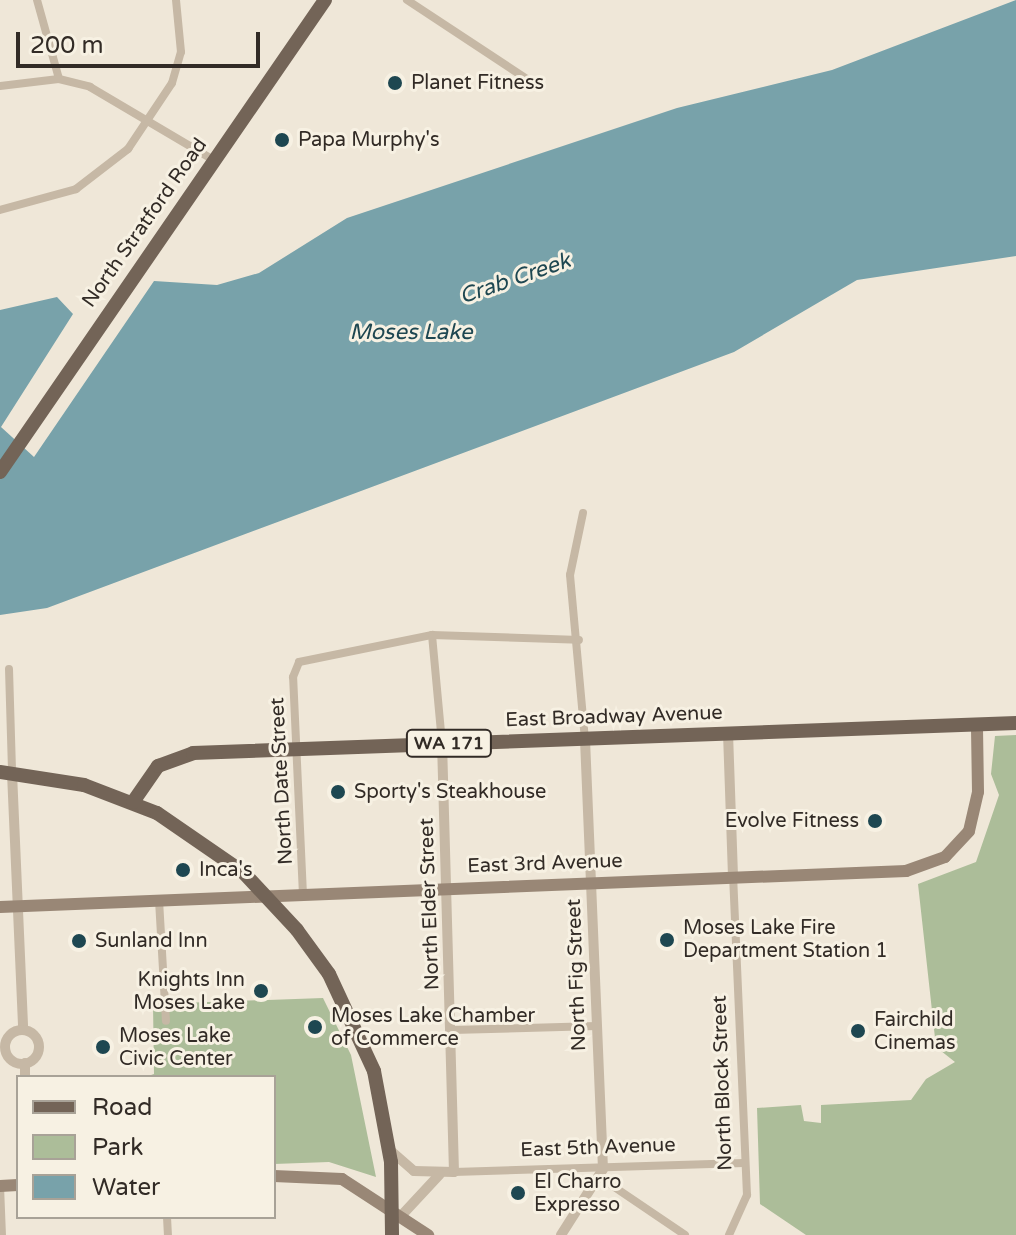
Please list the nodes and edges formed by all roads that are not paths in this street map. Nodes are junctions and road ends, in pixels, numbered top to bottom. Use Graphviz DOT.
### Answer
graph roads {
  1 [pos="37,0"];
  2 [pos="176,0"];
  3 [pos="325,0"];
  4 [pos="407,0"];
  5 [pos="59,79"];
  6 [pos="533,83"];
  7 [pos="0,86"];
  8 [pos="152,117"];
  9 [pos="215,161"];
  10 [pos="0,210"];
  11 [pos="0,472"];
  12 [pos="583,513"];
  13 [pos="432,635"];
  14 [pos="579,640"];
  15 [pos="9,669"];
  16 [pos="1016,723"];
  17 [pos="977,725"];
  18 [pos="728,733"];
  19 [pos="585,739"];
  20 [pos="442,743"];
  21 [pos="297,751"];
  22 [pos="6,772"];
  23 [pos="133,802"];
  24 [pos="733,876"];
  25 [pos="592,883"];
  26 [pos="447,888"];
  27 [pos="267,895"];
  28 [pos="303,895"];
  29 [pos="159,900"];
  30 [pos="18,906"];
  31 [pos="0,907"];
  32 [pos="166,1021"];
  33 [pos="597,1026"];
  34 [pos="23,1030"];
  35 [pos="452,1030"];
  36 [pos="3,1047"];
  37 [pos="25,1063"];
  38 [pos="25,1075"];
  39 [pos="389,1149"];
  40 [pos="744,1163"];
  41 [pos="454,1172"];
  42 [pos="601,1172"];
  43 [pos="440,1174"];
  44 [pos="276,1176"];
  45 [pos="0,1186"];
  46 [pos="398,1214"];
  47 [pos="2,1235"];
  48 [pos="392,1235"];
  49 [pos="428,1235"];
  50 [pos="561,1235"];
  51 [pos="685,1235"];
  52 [pos="729,1235"];
  1 -- 5 [label="street"];
  2 -- 8 [label="street"];
  3 -- 9 [label="main road, North Stratford Road"];
  4 -- 6 [label="street"];
  5 -- 7 [label="street"];
  5 -- 8 [label="street"];
  8 -- 9 [label="street"];
  8 -- 10 [label="street"];
  9 -- 11 [label="main road, North Stratford Road"];
  12 -- 14 [label="street, North Fig Street"];
  13 -- 14 [label="street"];
  13 -- 20 [label="street, North Elder Street"];
  13 -- 21 [label="street, North Date Street"];
  14 -- 19 [label="street, North Fig Street"];
  15 -- 22 [label="street"];
  16 -- 17 [label="main road, East Broadway Avenue / WA 171"];
  17 -- 18 [label="main road, East Broadway Avenue / WA 171"];
  17 -- 24 [label="main road, East 3rd Avenue"];
  18 -- 19 [label="main road, East Broadway Avenue / WA 171"];
  18 -- 24 [label="street, North Block Street"];
  19 -- 20 [label="main road, East Broadway Avenue / WA 171"];
  19 -- 25 [label="street, North Fig Street"];
  20 -- 21 [label="main road, East Broadway Avenue / WA 171"];
  20 -- 26 [label="street, North Elder Street"];
  21 -- 23 [label="main road, East Broadway Avenue / WA 171"];
  21 -- 28 [label="street, North Date Street"];
  22 -- 23 [label="main road"];
  22 -- 30 [label="street"];
  23 -- 27 [label="main road"];
  24 -- 25 [label="main road, East 3rd Avenue"];
  24 -- 40 [label="street, North Block Street"];
  25 -- 26 [label="main road, East 3rd Avenue"];
  25 -- 33 [label="street, North Fig Street"];
  26 -- 28 [label="main road, East 3rd Avenue"];
  26 -- 35 [label="street, North Elder Street"];
  27 -- 28 [label="main road, East 3rd Avenue"];
  27 -- 29 [label="main road, East 3rd Avenue"];
  27 -- 39 [label="main road"];
  29 -- 30 [label="main road, East 3rd Avenue"];
  29 -- 32 [label="street"];
  30 -- 31 [label="main road, East 3rd Avenue"];
  30 -- 34 [label="street"];
  33 -- 35 [label="street"];
  33 -- 42 [label="street, North Fig Street"];
  34 -- 36 [label="street"];
  34 -- 37 [label="street"];
  35 -- 41 [label="street, North Elder Street"];
  36 -- 37 [label="street"];
  37 -- 38 [label="street"];
  39 -- 43 [label="street"];
  39 -- 46 [label="main road"];
  40 -- 42 [label="street, East 5th Avenue"];
  40 -- 52 [label="street, North Block Street"];
  41 -- 42 [label="street, East 5th Avenue"];
  41 -- 43 [label="street"];
  42 -- 50 [label="street"];
  42 -- 51 [label="street"];
  43 -- 46 [label="street"];
  44 -- 46 [label="main road"];
  45 -- 47 [label="street"];
  46 -- 48 [label="main road"];
  46 -- 49 [label="main road"];
}
